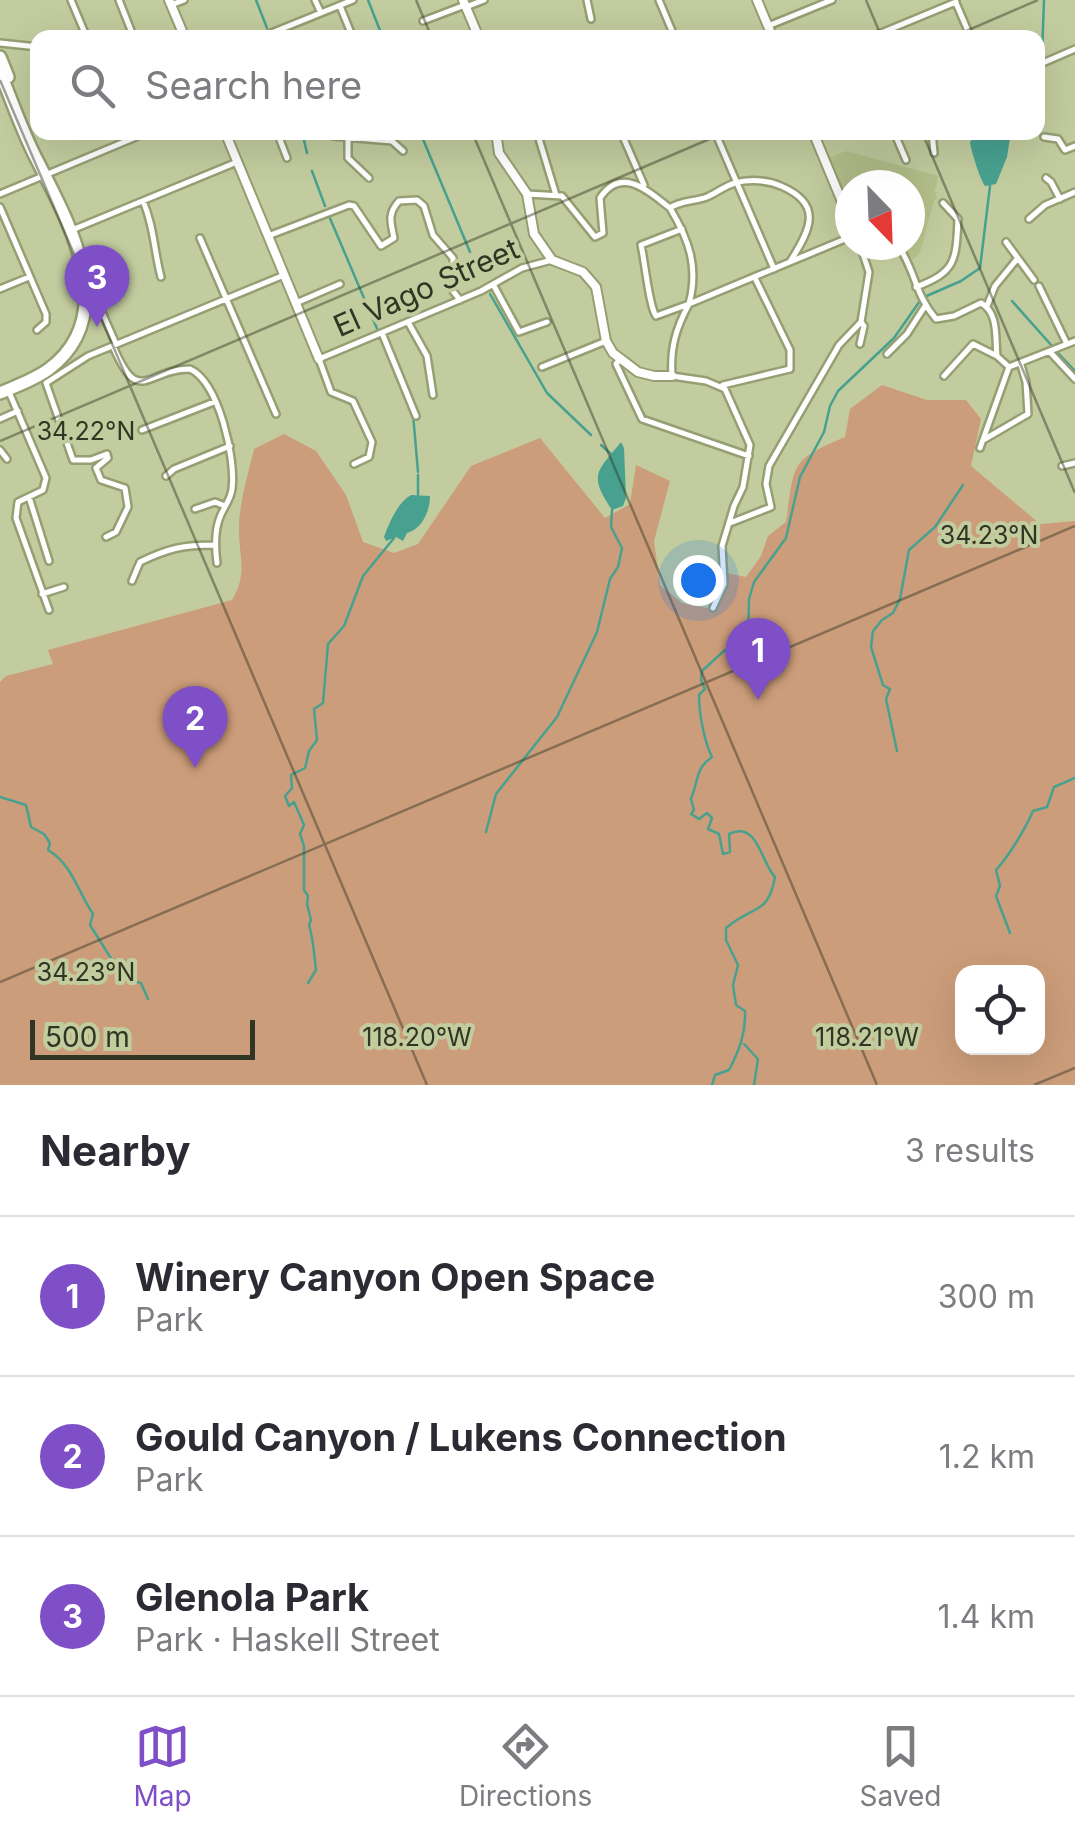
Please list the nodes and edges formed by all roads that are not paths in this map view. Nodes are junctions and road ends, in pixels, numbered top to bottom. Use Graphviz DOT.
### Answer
graph roads {
  1 [pos="71,0"];
  2 [pos="119,0"];
  3 [pos="184,0"];
  4 [pos="315,0"];
  5 [pos="353,0"];
  6 [pos="484,0"];
  7 [pos="586,0"];
  8 [pos="659,0"];
  9 [pos="757,0"];
  10 [pos="832,0"];
  11 [pos="955,1"];
  12 [pos="170,3"];
  13 [pos="465,4"];
  14 [pos="340,6"];
  15 [pos="321,14"];
  16 [pos="591,19"];
  17 [pos="423,21"];
  18 [pos="768,26"];
  19 [pos="84,30"];
  20 [pos="131,30"];
  21 [pos="182,30"];
  22 [pos="280,30"];
  23 [pos="350,30"];
  24 [pos="476,30"];
  25 [pos="671,30"];
  26 [pos="770,30"];
  27 [pos="888,30"];
  28 [pos="968,30"];
  29 [pos="0,43"];
  30 [pos="30,46"];
  31 [pos="1075,49"];
  32 [pos="0,57"];
  33 [pos="1045,62"];
  34 [pos="0,72"];
  35 [pos="30,127"];
  36 [pos="1045,137"];
  37 [pos="30,139"];
  38 [pos="31,140"];
  39 [pos="35,140"];
  40 [pos="119,140"];
  41 [pos="228,140"];
  42 [pos="280,140"];
  43 [pos="348,140"];
  44 [pos="381,140"];
  45 [pos="496,140"];
  46 [pos="539,140"];
  47 [pos="624,140"];
  48 [pos="718,140"];
  49 [pos="818,140"];
  50 [pos="897,140"];
  51 [pos="933,140"];
  52 [pos="392,141"];
  53 [pos="1075,146"];
  54 [pos="404,151"];
  55 [pos="934,153"];
  56 [pos="287,158"];
  57 [pos="906,160"];
  58 [pos="237,162"];
  59 [pos="46,174"];
  60 [pos="369,178"];
  61 [pos="1046,178"];
  62 [pos="736,182"];
  63 [pos="835,183"];
  64 [pos="644,187"];
  65 [pos="1075,192"];
  66 [pos="0,194"];
  67 [pos="527,194"];
  68 [pos="556,195"];
  69 [pos="657,198"];
  70 [pos="1060,199"];
  71 [pos="143,201"];
  72 [pos="678,202"];
  73 [pos="943,203"];
  74 [pos="0,206"];
  75 [pos="670,208"];
  76 [pos="1029,219"];
  77 [pos="682,228"];
  78 [pos="69,231"];
  79 [pos="268,236"];
  80 [pos="200,238"];
  81 [pos="1006,242"];
  82 [pos="835,244"];
  83 [pos="1017,259"];
  84 [pos="552,260"];
  85 [pos="865,260"];
  86 [pos="908,260"];
  87 [pos="788,264"];
  88 [pos="774,270"];
  89 [pos="284,275"];
  90 [pos="29,277"];
  91 [pos="161,277"];
  92 [pos="754,278"];
  93 [pos="340,284"];
  94 [pos="494,286"];
  95 [pos="0,289"];
  96 [pos="918,291"];
  97 [pos="225,300"];
  98 [pos="460,300"];
  99 [pos="97,301"];
  100 [pos="296,303"];
  101 [pos="690,304"];
  102 [pos="924,304"];
  103 [pos="987,306"];
  104 [pos="408,322"];
  105 [pos="547,322"];
  106 [pos="861,322"];
  107 [pos="37,330"];
  108 [pos="382,333"];
  109 [pos="606,341"];
  110 [pos="1075,341"];
  111 [pos="860,344"];
  112 [pos="1066,344"];
  113 [pos="115,345"];
  114 [pos="70,346"];
  115 [pos="1050,351"];
  116 [pos="887,354"];
  117 [pos="88,356"];
  118 [pos="997,356"];
  119 [pos="318,360"];
  120 [pos="618,360"];
  121 [pos="1022,365"];
  122 [pos="542,367"];
  123 [pos="1009,367"];
  124 [pos="672,376"];
  125 [pos="944,376"];
  126 [pos="1075,380"];
  127 [pos="720,386"];
  128 [pos="4,391"];
  129 [pos="433,395"];
  130 [pos="214,402"];
  131 [pos="18,411"];
  132 [pos="276,414"];
  133 [pos="416,416"];
  134 [pos="0,419"];
  135 [pos="142,430"];
  136 [pos="985,439"];
  137 [pos="230,446"];
  138 [pos="980,448"];
  139 [pos="0,450"];
  140 [pos="749,456"];
  141 [pos="6,459"];
  142 [pos="1075,462"];
  143 [pos="354,464"];
  144 [pos="1062,466"];
  145 [pos="166,476"];
  146 [pos="28,497"];
  147 [pos="225,506"];
  148 [pos="195,508"];
  149 [pos="730,522"];
  150 [pos="106,537"];
  151 [pos="215,545"];
  152 [pos="50,560"];
  153 [pos="217,563"];
  154 [pos="132,581"];
  155 [pos="64,587"];
  156 [pos="42,594"];
  157 [pos="713,608"];
  158 [pos="50,610"];
  1 -- 19 [label="street"];
  2 -- 20 [label="street"];
  3 -- 12 [label="street"];
  4 -- 15 [label="street"];
  5 -- 14 [label="street"];
  6 -- 13 [label="street"];
  7 -- 16 [label="street"];
  8 -- 25 [label="street"];
  9 -- 18 [label="street"];
  10 -- 18 [label="street"];
  11 -- 27 [label="street"];
  11 -- 28 [label="street"];
  12 -- 21 [label="street"];
  13 -- 17 [label="street"];
  13 -- 24 [label="street"];
  14 -- 15 [label="street"];
  14 -- 23 [label="street"];
  15 -- 22 [label="street"];
  18 -- 26 [label="street"];
  29 -- 30 [label="street"];
  31 -- 33 [label="street"];
  32 -- 35 [label="main road"];
  34 -- 37 [label="main road"];
  36 -- 53 [label="street"];
  38 -- 59 [label="main road"];
  39 -- 59 [label="main road"];
  40 -- 59 [label="street"];
  41 -- 58 [label="street"];
  42 -- 56 [label="street"];
  43 -- 60 [label="street"];
  44 -- 52 [label="street"];
  45 -- 67 [label="street"];
  46 -- 68 [label="street"];
  47 -- 64 [label="street"];
  48 -- 62 [label="street"];
  49 -- 63 [label="street"];
  50 -- 57 [label="street"];
  51 -- 55 [label="street"];
  52 -- 54 [label="street"];
  58 -- 71 [label="street"];
  58 -- 79 [label="street"];
  59 -- 66 [label="street"];
  59 -- 78 [label="main road"];
  61 -- 70 [label="street"];
  62 -- 72 [label="street"];
  62 -- 87 [label="street"];
  62 -- 88 [label="street"];
  64 -- 68 [label="street"];
  64 -- 69 [label="street"];
  65 -- 70 [label="street"];
  67 -- 68 [label="street"];
  67 -- 84 [label="street"];
  69 -- 72 [label="street"];
  69 -- 75 [label="street"];
  70 -- 76 [label="street"];
  71 -- 78 [label="street"];
  71 -- 91 [label="street"];
  72 -- 75 [label="street"];
  73 -- 96 [label="street"];
  74 -- 90 [label="street"];
  75 -- 77 [label="street"];
  77 -- 101 [label="street"];
  77 -- 101 [label="street"];
  78 -- 114 [label="main road"];
  79 -- 89 [label="street"];
  79 -- 98 [label="street"];
  80 -- 97 [label="street"];
  81 -- 83 [label="street"];
  82 -- 87 [label="street"];
  83 -- 103 [label="street"];
  83 -- 112 [label="street"];
  84 -- 94 [label="street, El Vago Street"];
  84 -- 109 [label="street"];
  85 -- 106 [label="street"];
  86 -- 96 [label="street"];
  87 -- 88 [label="street"];
  88 -- 92 [label="street"];
  89 -- 97 [label="street"];
  89 -- 100 [label="street"];
  90 -- 95 [label="street"];
  90 -- 107 [label="street"];
  92 -- 101 [label="street"];
  92 -- 127 [label="street"];
  93 -- 100 [label="street"];
  94 -- 98 [label="street, El Vago Street"];
  94 -- 105 [label="street"];
  96 -- 102 [label="street"];
  97 -- 113 [label="street"];
  97 -- 132 [label="street"];
  98 -- 104 [label="street, El Vago Street"];
  99 -- 113 [label="street"];
  100 -- 119 [label="street"];
  101 -- 124 [label="street"];
  102 -- 103 [label="street"];
  102 -- 116 [label="street"];
  103 -- 118 [label="street"];
  104 -- 108 [label="street, El Vago Street"];
  104 -- 129 [label="street"];
  106 -- 111 [label="street"];
  106 -- 149 [label="street"];
  108 -- 119 [label="street, El Vago Street"];
  108 -- 133 [label="street"];
  109 -- 120 [label="street"];
  109 -- 122 [label="street"];
  110 -- 112 [label="street"];
  112 -- 115 [label="street"];
  113 -- 117 [label="street"];
  113 -- 130 [label="street"];
  114 -- 117 [label="street"];
  114 -- 128 [label="main road"];
  115 -- 121 [label="street"];
  115 -- 126 [label="street"];
  117 -- 150 [label="street"];
  118 -- 123 [label="street"];
  118 -- 125 [label="street"];
  119 -- 143 [label="street"];
  120 -- 124 [label="street"];
  120 -- 140 [label="street"];
  121 -- 123 [label="street"];
  121 -- 136 [label="street"];
  123 -- 136 [label="street"];
  124 -- 127 [label="street"];
  127 -- 140 [label="street"];
  128 -- 131 [label="street"];
  130 -- 135 [label="street"];
  130 -- 137 [label="street"];
  131 -- 134 [label="street"];
  131 -- 146 [label="street"];
  136 -- 138 [label="street"];
  137 -- 145 [label="street"];
  137 -- 147 [label="street"];
  139 -- 141 [label="street"];
  140 -- 149 [label="street"];
  142 -- 144 [label="street"];
  146 -- 152 [label="street"];
  146 -- 156 [label="street"];
  147 -- 148 [label="street"];
  147 -- 151 [label="street"];
  149 -- 157 [label="street"];
  151 -- 153 [label="street"];
  151 -- 154 [label="street"];
  155 -- 156 [label="street"];
  156 -- 158 [label="street"];
}
